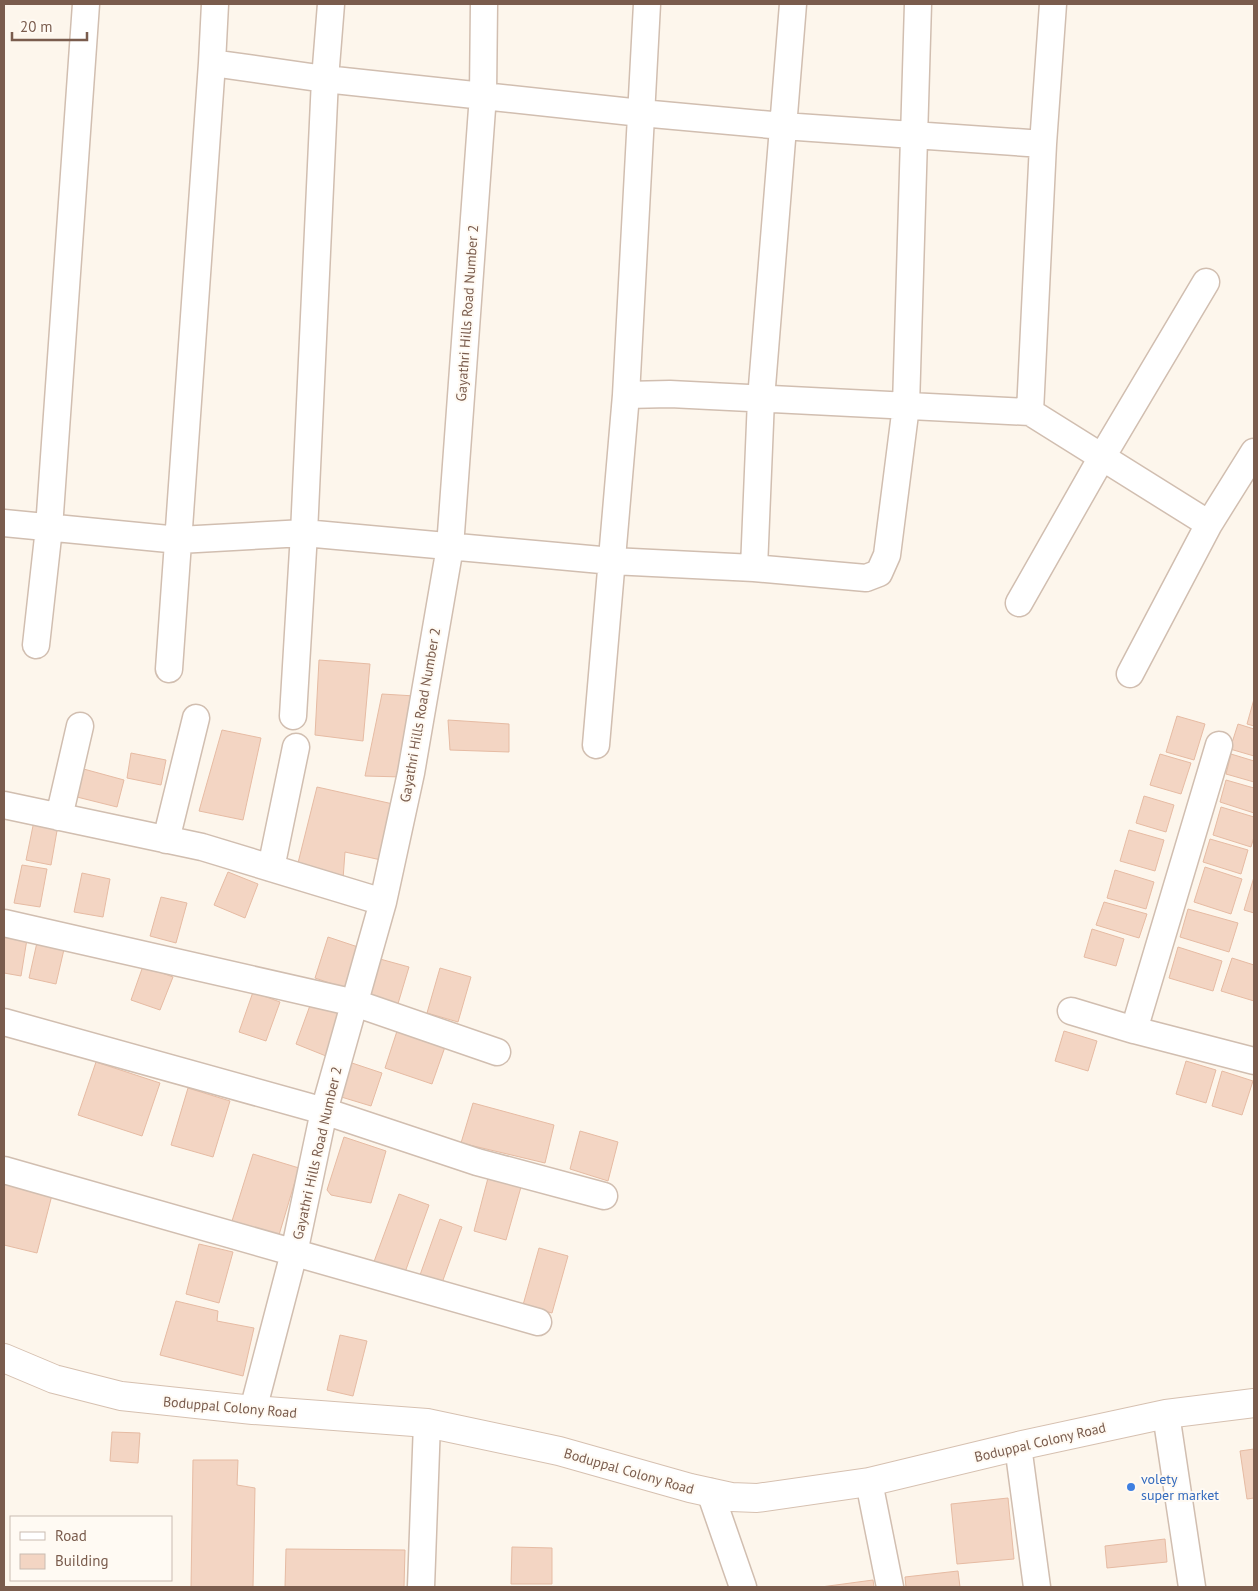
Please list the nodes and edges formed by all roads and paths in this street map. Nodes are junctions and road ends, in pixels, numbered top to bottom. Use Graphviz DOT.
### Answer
graph roads {
  1 [pos="86,4"];
  2 [pos="214,4"];
  3 [pos="331,4"];
  4 [pos="484,4"];
  5 [pos="647,4"];
  6 [pos="793,4"];
  7 [pos="918,4"];
  8 [pos="1054,4"];
  9 [pos="212,63"];
  10 [pos="325,79"];
  11 [pos="483,95"];
  12 [pos="641,113"];
  13 [pos="783,126"];
  14 [pos="914,135"];
  15 [pos="1044,144"];
  16 [pos="1206,282"];
  17 [pos="626,395"];
  18 [pos="761,399"];
  19 [pos="906,406"];
  20 [pos="1030,412"];
  21 [pos="1254,452"];
  22 [pos="1102,457"];
  23 [pos="4,523"];
  24 [pos="1209,524"];
  25 [pos="48,528"];
  26 [pos="304,533"];
  27 [pos="179,540"];
  28 [pos="450,547"];
  29 [pos="612,561"];
  30 [pos="754,568"];
  31 [pos="1019,603"];
  32 [pos="36,645"];
  33 [pos="169,669"];
  34 [pos="1130,674"];
  35 [pos="293,716"];
  36 [pos="196,718"];
  37 [pos="80,726"];
  38 [pos="596,745"];
  39 [pos="1219,745"];
  40 [pos="296,747"];
  41 [pos="4,805"];
  42 [pos="59,817"];
  43 [pos="166,840"];
  44 [pos="271,868"];
  45 [pos="383,902"];
  46 [pos="4,923"];
  47 [pos="355,1003"];
  48 [pos="1071,1011"];
  49 [pos="4,1022"];
  50 [pos="1134,1030"];
  51 [pos="497,1052"];
  52 [pos="1254,1061"];
  53 [pos="324,1111"];
  54 [pos="4,1170"];
  55 [pos="604,1196"];
  56 [pos="294,1253"];
  57 [pos="538,1322"];
  58 [pos="4,1358"];
  59 [pos="1254,1403"];
  60 [pos="253,1410"];
  61 [pos="1166,1414"];
  62 [pos="427,1423"];
  63 [pos="1018,1446"];
  64 [pos="869,1482"];
  65 [pos="710,1492"];
  66 [pos="421,1587"];
  67 [pos="743,1587"];
  68 [pos="890,1587"];
  69 [pos="1037,1587"];
  70 [pos="1192,1587"];
  1 -- 25 [label="street"];
  2 -- 9 [label="street"];
  3 -- 10 [label="street"];
  4 -- 11 [label="street, Gayathri Hills Road Number 2"];
  5 -- 12 [label="street"];
  6 -- 13 [label="street"];
  7 -- 14 [label="street"];
  8 -- 15 [label="street"];
  9 -- 10 [label="street"];
  9 -- 27 [label="street"];
  10 -- 11 [label="street"];
  10 -- 26 [label="street"];
  11 -- 12 [label="street"];
  11 -- 28 [label="street, Gayathri Hills Road Number 2"];
  12 -- 13 [label="street"];
  12 -- 17 [label="street"];
  13 -- 14 [label="street"];
  13 -- 18 [label="street"];
  14 -- 15 [label="street"];
  14 -- 19 [label="street"];
  15 -- 20 [label="street"];
  16 -- 22 [label="street"];
  17 -- 18 [label="street"];
  17 -- 29 [label="street"];
  18 -- 19 [label="street"];
  18 -- 30 [label="street"];
  19 -- 20 [label="street"];
  19 -- 30 [label="street"];
  20 -- 22 [label="street"];
  21 -- 24 [label="street"];
  22 -- 24 [label="street"];
  22 -- 31 [label="street"];
  23 -- 25 [label="street"];
  24 -- 34 [label="street"];
  25 -- 27 [label="street"];
  25 -- 32 [label="street"];
  26 -- 27 [label="street"];
  26 -- 28 [label="street"];
  26 -- 35 [label="street"];
  27 -- 33 [label="street"];
  28 -- 29 [label="street"];
  28 -- 45 [label="street, Gayathri Hills Road Number 2"];
  29 -- 30 [label="street"];
  29 -- 38 [label="street"];
  36 -- 43 [label="street"];
  37 -- 42 [label="street"];
  39 -- 50 [label="street"];
  40 -- 44 [label="street"];
  41 -- 42 [label="street"];
  42 -- 43 [label="street"];
  43 -- 44 [label="street"];
  44 -- 45 [label="street"];
  45 -- 47 [label="street, Gayathri Hills Road Number 2"];
  46 -- 47 [label="street"];
  47 -- 51 [label="street"];
  47 -- 53 [label="street, Gayathri Hills Road Number 2"];
  48 -- 50 [label="street"];
  49 -- 53 [label="street"];
  50 -- 52 [label="street"];
  53 -- 55 [label="street"];
  53 -- 56 [label="street, Gayathri Hills Road Number 2"];
  54 -- 56 [label="street"];
  56 -- 57 [label="street"];
  56 -- 60 [label="street, Gayathri Hills Road Number 2"];
  58 -- 60 [label="street, Boduppal Colony Road"];
  59 -- 61 [label="street, Boduppal Colony Road"];
  60 -- 62 [label="street, Boduppal Colony Road"];
  61 -- 63 [label="street, Boduppal Colony Road"];
  61 -- 70 [label="street"];
  62 -- 65 [label="street, Boduppal Colony Road"];
  62 -- 66 [label="street"];
  63 -- 64 [label="street, Boduppal Colony Road"];
  63 -- 69 [label="street"];
  64 -- 65 [label="street, Boduppal Colony Road"];
  64 -- 68 [label="street"];
  65 -- 67 [label="street"];
}
